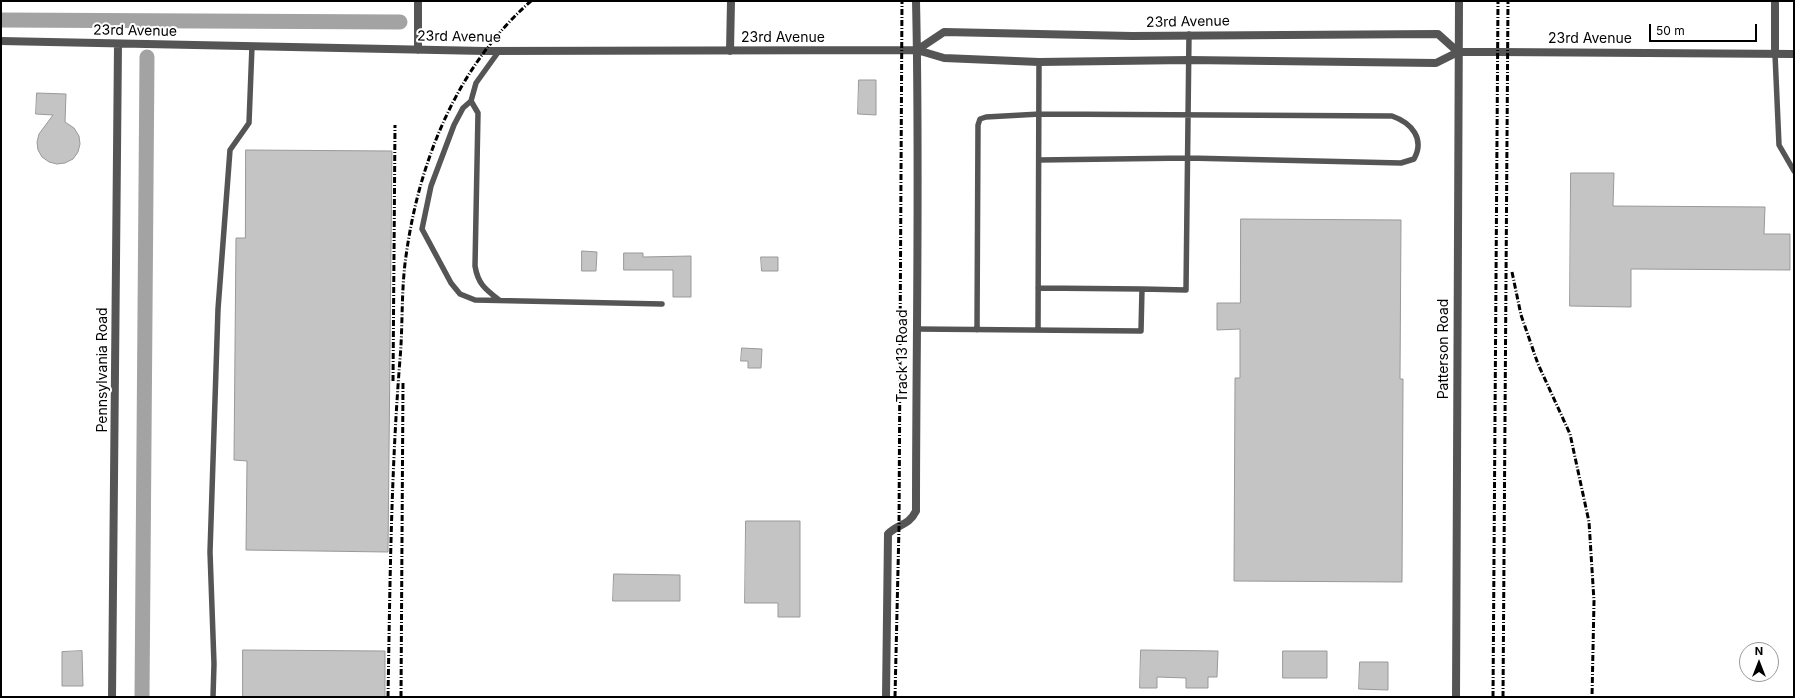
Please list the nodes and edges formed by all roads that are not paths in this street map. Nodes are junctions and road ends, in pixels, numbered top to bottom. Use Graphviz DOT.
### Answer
graph roads {
  1 [pos="418,1"];
  2 [pos="731,1"];
  3 [pos="916,1"];
  4 [pos="1459,1"];
  5 [pos="1775,1"];
  6 [pos="1188,34"];
  7 [pos="1,41"];
  8 [pos="118,44"];
  9 [pos="252,46"];
  10 [pos="418,50"];
  11 [pos="917,50"];
  12 [pos="499,51"];
  13 [pos="730,51"];
  14 [pos="1458,52"];
  15 [pos="1775,54"];
  16 [pos="1794,54"];
  17 [pos="1188,60"];
  18 [pos="1039,62"];
  19 [pos="471,100"];
  20 [pos="1040,114"];
  21 [pos="1188,114"];
  22 [pos="1188,158"];
  23 [pos="1039,160"];
  24 [pos="1794,171"];
  25 [pos="1038,288"];
  26 [pos="1142,289"];
  27 [pos="499,300"];
  28 [pos="662,304"];
  29 [pos="916,329"];
  30 [pos="977,330"];
  31 [pos="1038,330"];
  32 [pos="112,697"];
  33 [pos="213,697"];
  34 [pos="886,697"];
  35 [pos="1456,697"];
  1 -- 10 [label="street"];
  2 -- 13 [label="street"];
  3 -- 11 [label="street, Track 13 Road"];
  4 -- 14 [label="street, Patterson Road"];
  5 -- 15 [label="street"];
  6 -- 11 [label="street, 23rd Avenue"];
  6 -- 14 [label="street, 23rd Avenue"];
  6 -- 17 [label="lane"];
  7 -- 8 [label="street, 23rd Avenue"];
  8 -- 9 [label="street, 23rd Avenue"];
  8 -- 32 [label="street, Pennsylvania Road"];
  9 -- 10 [label="street, 23rd Avenue"];
  9 -- 33 [label="lane"];
  10 -- 12 [label="street, 23rd Avenue"];
  11 -- 13 [label="street, 23rd Avenue"];
  11 -- 18 [label="street, 23rd Avenue"];
  11 -- 29 [label="street, Track 13 Road"];
  12 -- 13 [label="street, 23rd Avenue"];
  12 -- 19 [label="lane"];
  14 -- 15 [label="street, 23rd Avenue"];
  14 -- 17 [label="street, 23rd Avenue"];
  14 -- 35 [label="street, Patterson Road"];
  15 -- 16 [label="street, 23rd Avenue"];
  15 -- 24 [label="lane"];
  17 -- 18 [label="street, 23rd Avenue"];
  17 -- 21 [label="lane"];
  18 -- 20 [label="lane"];
  19 -- 27 [label="lane"];
  19 -- 27 [label="lane"];
  20 -- 21 [label="lane"];
  20 -- 23 [label="lane"];
  20 -- 30 [label="lane"];
  21 -- 22 [label="lane"];
  21 -- 22 [label="lane"];
  22 -- 23 [label="lane"];
  22 -- 26 [label="lane"];
  23 -- 25 [label="lane"];
  25 -- 26 [label="lane"];
  25 -- 31 [label="lane"];
  26 -- 31 [label="lane"];
  27 -- 28 [label="lane"];
  29 -- 30 [label="lane"];
  29 -- 34 [label="street, Track 13 Road"];
  30 -- 31 [label="lane"];
}
